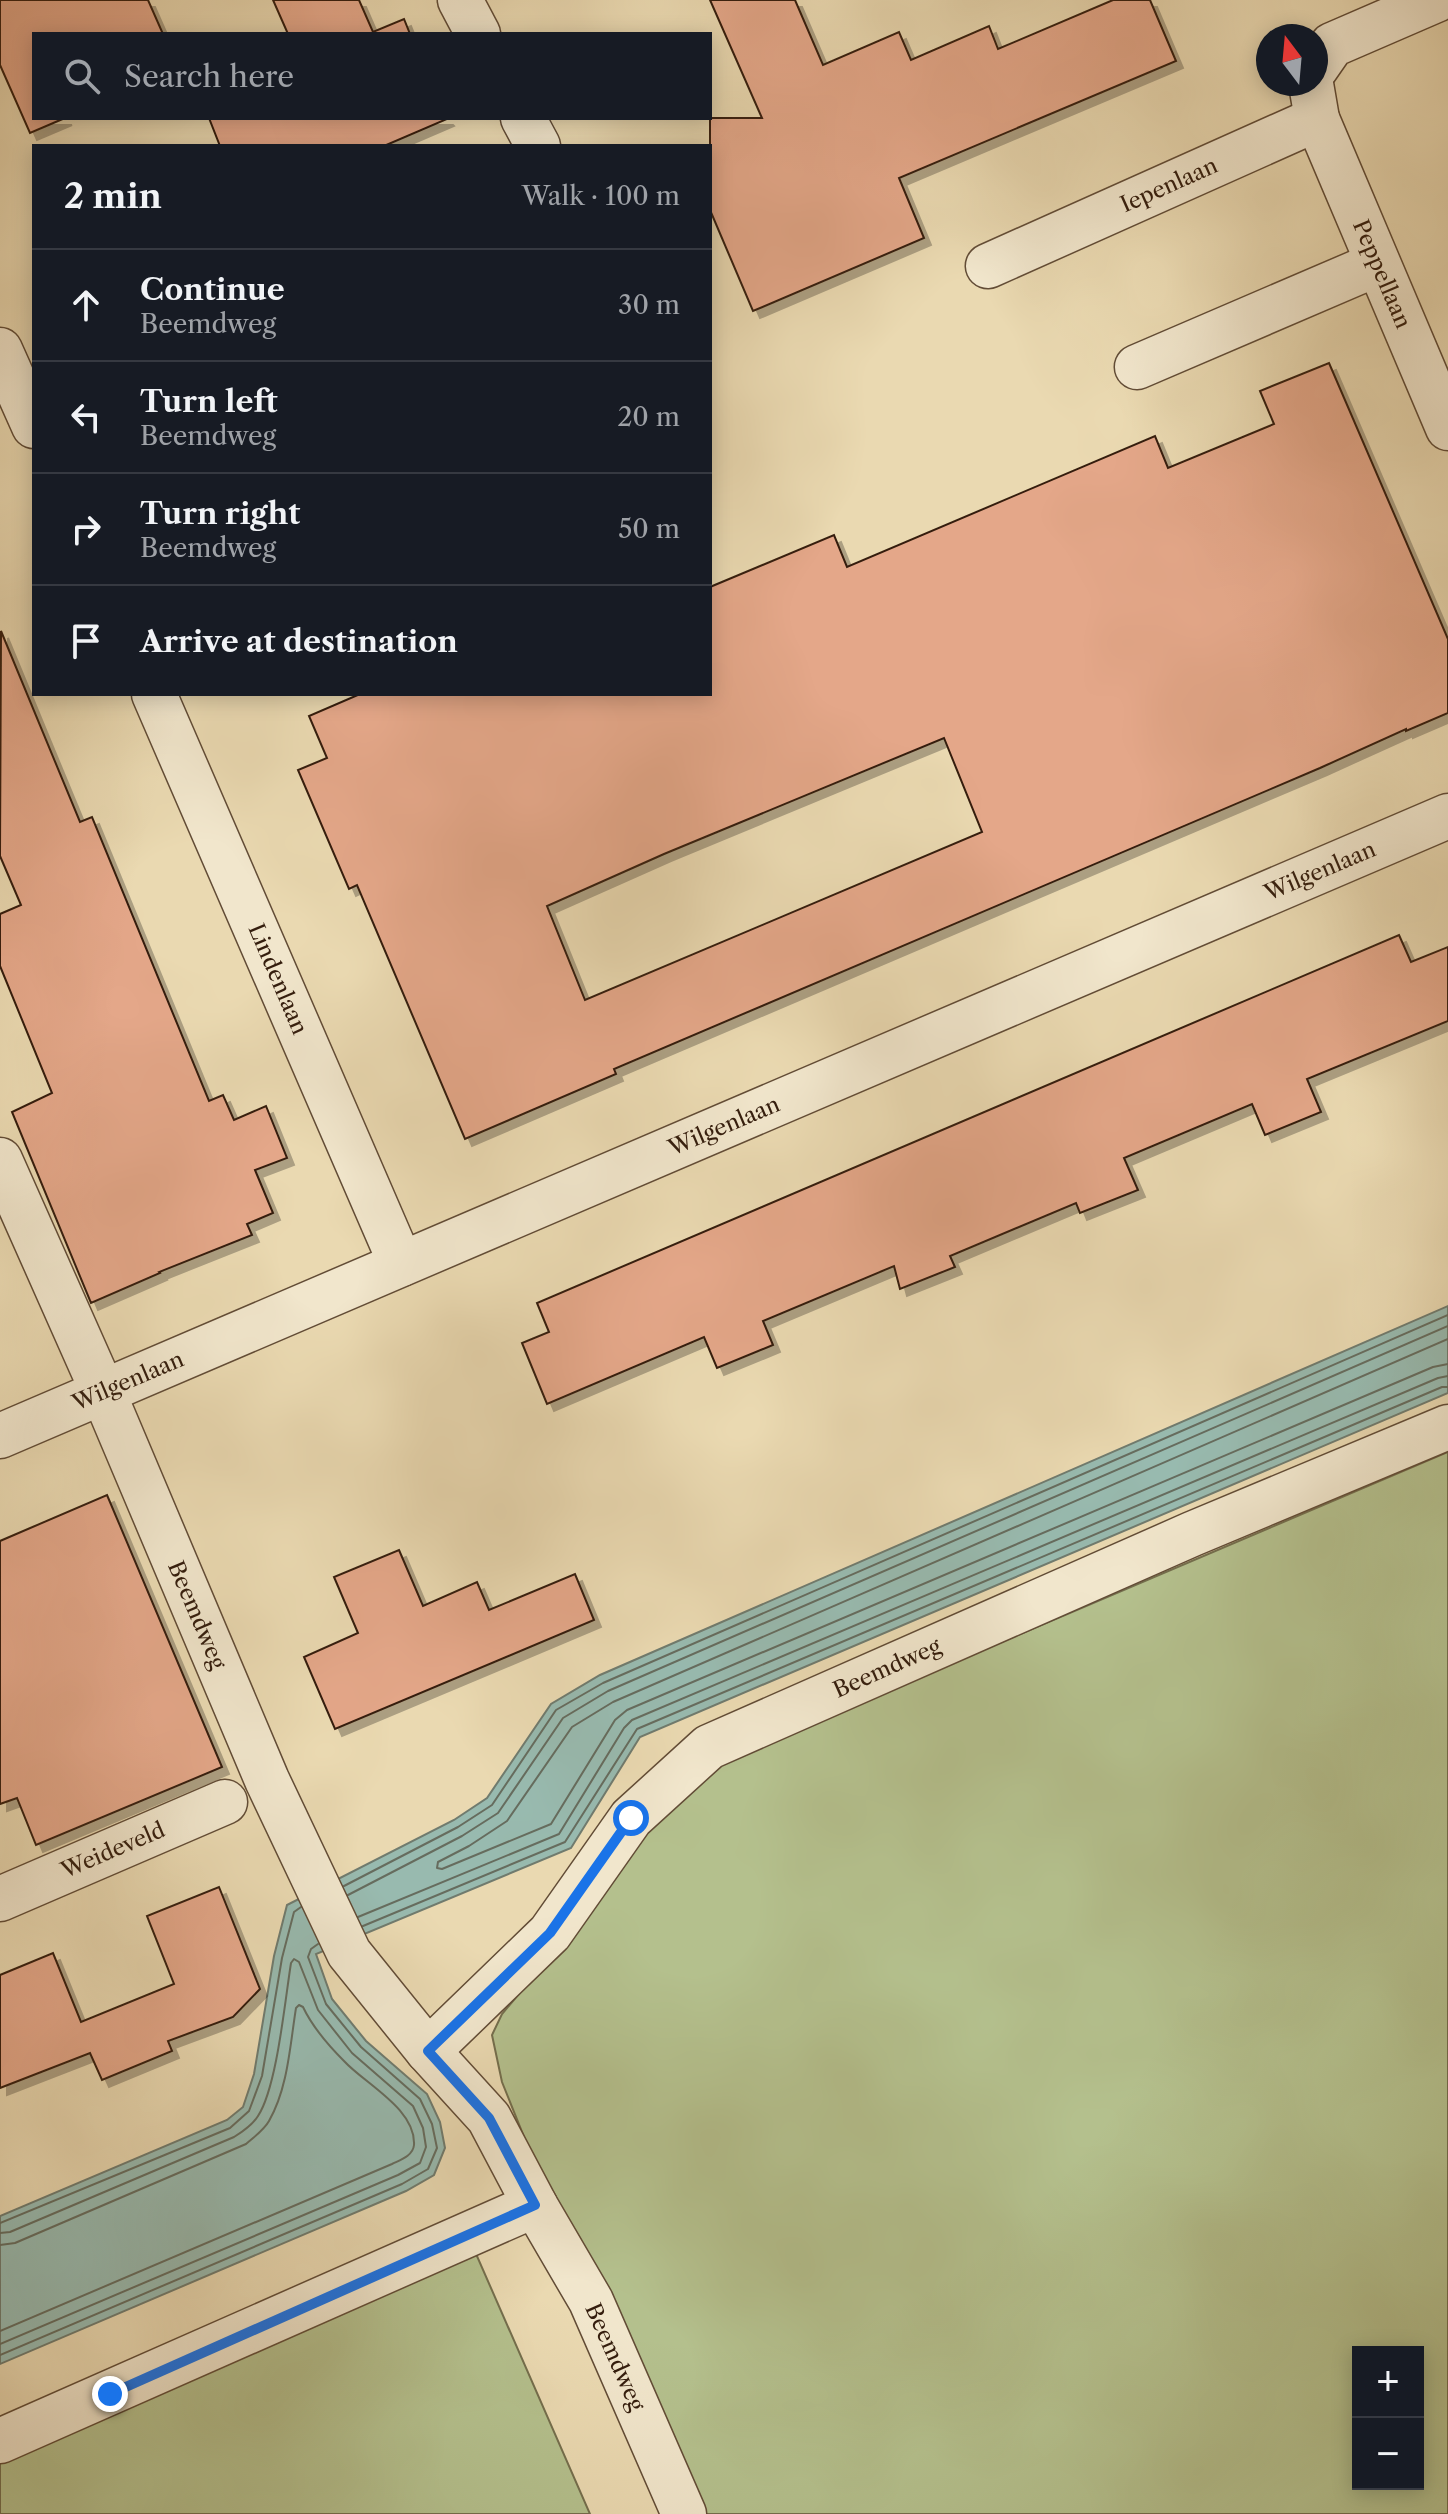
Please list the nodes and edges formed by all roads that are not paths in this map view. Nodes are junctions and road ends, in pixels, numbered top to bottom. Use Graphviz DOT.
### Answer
graph roads {
  1 [pos="460,0"];
  2 [pos="1436,0"];
  3 [pos="477,32"];
  4 [pos="1328,51"];
  5 [pos="1314,102"];
  6 [pos="524,120"];
  7 [pos="537,144"];
  8 [pos="1377,264"];
  9 [pos="988,266"];
  10 [pos="0,350"];
  11 [pos="1137,367"];
  12 [pos="32,422"];
  13 [pos="1448,428"];
  14 [pos="155,696"];
  15 [pos="1448,816"];
  16 [pos="0,1160"];
  17 [pos="401,1264"];
  18 [pos="103,1392"];
  19 [pos="1448,1427"];
  20 [pos="0,1436"];
  21 [pos="225,1802"];
  22 [pos="0,1899"];
  23 [pos="428,2051"];
  24 [pos="535,2205"];
  25 [pos="0,2441"];
  26 [pos="684,2514"];
  1 -- 3 [label="street"];
  2 -- 4 [label="street"];
  5 -- 8 [label="street, Peppellaan"];
  5 -- 9 [label="street, Iepenlaan"];
  6 -- 7 [label="street"];
  8 -- 11 [label="street"];
  8 -- 13 [label="street, Peppellaan"];
  10 -- 12 [label="street"];
  14 -- 17 [label="street, Lindenlaan"];
  15 -- 17 [label="street, Wilgenlaan"];
  16 -- 18 [label="street, Beemdweg"];
  17 -- 18 [label="street, Wilgenlaan"];
  18 -- 20 [label="street, Wilgenlaan"];
  18 -- 23 [label="street, Beemdweg"];
  19 -- 23 [label="street, Beemdweg"];
  21 -- 22 [label="street, Weideveld"];
  23 -- 24 [label="street, Beemdweg"];
  24 -- 25 [label="street"];
  24 -- 26 [label="street, Beemdweg"];
}
